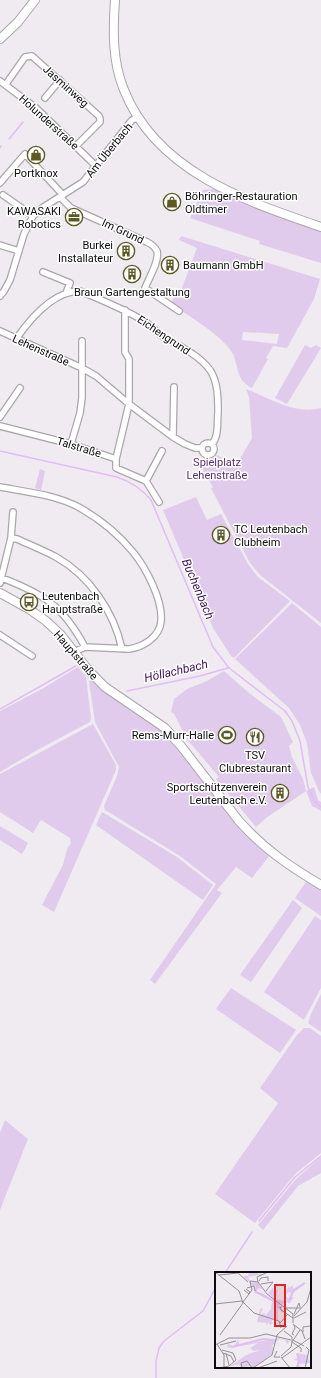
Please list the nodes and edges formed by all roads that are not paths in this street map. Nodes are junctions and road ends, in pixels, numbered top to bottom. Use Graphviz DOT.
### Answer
graph roads {
  1 [pos="35,0"];
  2 [pos="115,0"];
  3 [pos="0,39"];
  4 [pos="60,80"];
  5 [pos="3,82"];
  6 [pos="45,98"];
  7 [pos="138,118"];
  8 [pos="76,146"];
  9 [pos="96,166"];
  10 [pos="0,183"];
  11 [pos="3,195"];
  12 [pos="61,196"];
  13 [pos="33,216"];
  14 [pos="321,227"];
  15 [pos="0,245"];
  16 [pos="19,251"];
  17 [pos="43,272"];
  18 [pos="1,292"];
  19 [pos="66,293"];
  20 [pos="125,310"];
  21 [pos="179,311"];
  22 [pos="0,331"];
  23 [pos="16,339"];
  24 [pos="82,341"];
  25 [pos="82,368"];
  26 [pos="174,387"];
  27 [pos="20,388"];
  28 [pos="129,404"];
  29 [pos="0,417"];
  30 [pos="0,426"];
  31 [pos="173,437"];
  32 [pos="71,444"];
  33 [pos="212,444"];
  34 [pos="202,448"];
  35 [pos="162,451"];
  36 [pos="116,459"];
  37 [pos="146,482"];
  38 [pos="0,487"];
  39 [pos="159,502"];
  40 [pos="13,512"];
  41 [pos="10,538"];
  42 [pos="1,580"];
  43 [pos="0,593"];
  44 [pos="0,635"];
  45 [pos="85,647"];
  46 [pos="122,649"];
  47 [pos="74,652"];
  48 [pos="32,656"];
  49 [pos="321,884"];
  1 -- 3 [label="street"];
  2 -- 7 [label="street"];
  4 -- 5 [label="street, Jasminweg"];
  4 -- 6 [label="street, Holunderstraße"];
  4 -- 8 [label="street, Jasminweg"];
  5 -- 8 [label="street, Holunderstraße"];
  7 -- 9 [label="street, Am Überbach"];
  7 -- 14 [label="street"];
  8 -- 9 [label="street, Holunderstraße"];
  9 -- 12 [label="street, Am Überbach"];
  10 -- 12 [label="street"];
  11 -- 13 [label="street"];
  12 -- 13 [label="street, Am Überbach"];
  12 -- 21 [label="street, Im Grund"];
  13 -- 16 [label="street, Am Überbach"];
  15 -- 16 [label="street"];
  16 -- 18 [label="street, Am Überbach"];
  17 -- 19 [label="street"];
  19 -- 20 [label="street, Eichengrund"];
  19 -- 23 [label="street"];
  20 -- 28 [label="street"];
  20 -- 33 [label="street, Eichengrund"];
  22 -- 23 [label="street, Lehenstraße"];
  23 -- 25 [label="street, Lehenstraße"];
  24 -- 25 [label="street, Lehenstraße"];
  25 -- 28 [label="street, Lehenstraße"];
  25 -- 32 [label="street"];
  26 -- 31 [label="street"];
  27 -- 29 [label="street"];
  28 -- 31 [label="street, Lehenstraße"];
  28 -- 36 [label="street"];
  30 -- 32 [label="street, Talstraße"];
  31 -- 34 [label="street, Lehenstraße"];
  32 -- 36 [label="street, Talstraße"];
  33 -- 34 [label="street"];
  33 -- 34 [label="street"];
  35 -- 37 [label="street"];
  36 -- 37 [label="street, Talstraße"];
  37 -- 39 [label="street"];
  38 -- 46 [label="street"];
  40 -- 41 [label="street"];
  41 -- 42 [label="street"];
  41 -- 46 [label="street"];
  42 -- 45 [label="street"];
  43 -- 47 [label="street, Hauptstraße"];
  44 -- 48 [label="street"];
  45 -- 46 [label="street"];
  45 -- 47 [label="street"];
  47 -- 49 [label="street, Hauptstraße"];
}
